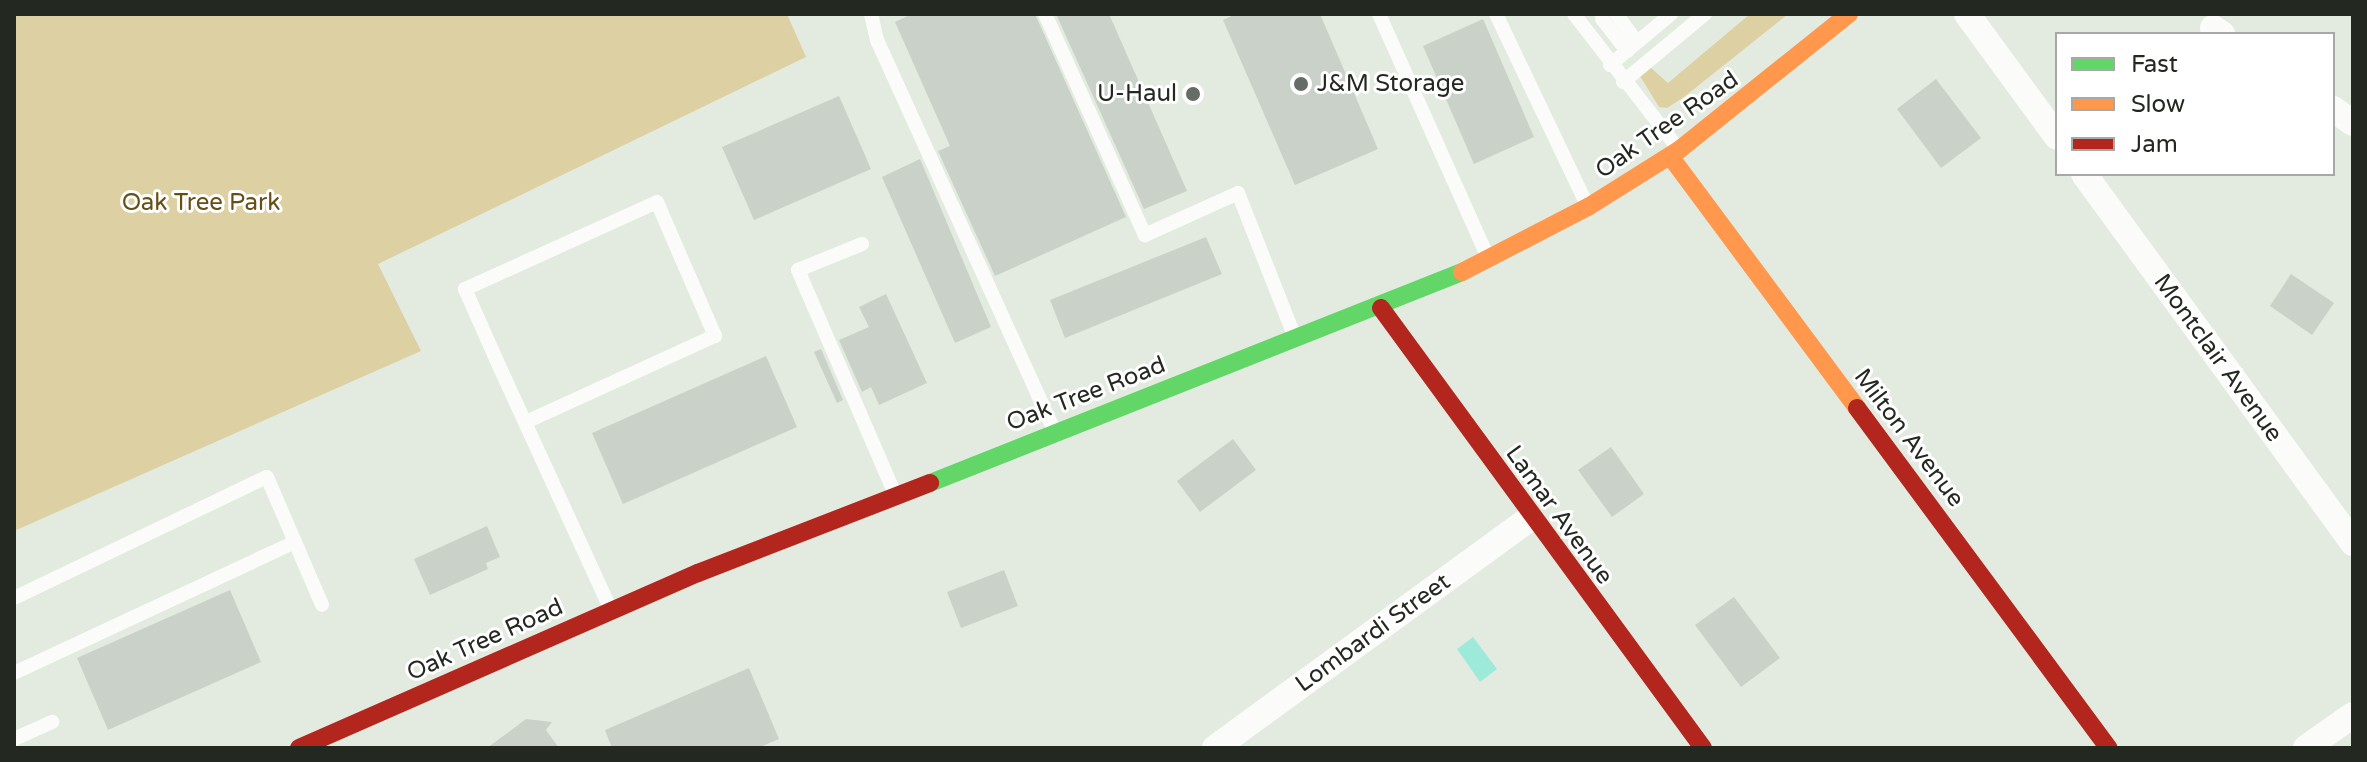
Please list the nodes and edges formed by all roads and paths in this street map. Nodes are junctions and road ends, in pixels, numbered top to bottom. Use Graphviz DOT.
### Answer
graph roads {
  1 [pos="871,14"];
  2 [pos="1045,14"];
  3 [pos="1379,14"];
  4 [pos="1496,14"];
  5 [pos="1574,14"];
  6 [pos="1671,14"];
  7 [pos="1705,14"];
  8 [pos="1849,14"];
  9 [pos="1967,14"];
  10 [pos="1609,16"];
  11 [pos="1632,47"];
  12 [pos="1610,65"];
  13 [pos="1623,82"];
  14 [pos="2335,110"];
  15 [pos="2353,123"];
  16 [pos="2055,134"];
  17 [pos="1674,153"];
  18 [pos="2085,176"];
  19 [pos="1588,207"];
  20 [pos="862,244"];
  21 [pos="1489,260"];
  22 [pos="1381,308"];
  23 [pos="1296,340"];
  24 [pos="526,422"];
  25 [pos="1055,432"];
  26 [pos="895,494"];
  27 [pos="1530,518"];
  28 [pos="295,542"];
  29 [pos="2353,543"];
  30 [pos="14,598"];
  31 [pos="322,605"];
  32 [pos="611,610"];
  33 [pos="14,673"];
  34 [pos="2353,715"];
  35 [pos="52,722"];
  36 [pos="14,739"];
  37 [pos="299,748"];
  38 [pos="1215,748"];
  39 [pos="1703,748"];
  40 [pos="2109,748"];
  41 [pos="2306,748"];
  1 -- 25 [label="lane"];
  2 -- 23 [label="lane"];
  3 -- 21 [label="lane"];
  4 -- 19 [label="lane"];
  5 -- 12 [label="lane"];
  6 -- 11 [label="lane"];
  7 -- 13 [label="lane"];
  8 -- 17 [label="main road, Oak Tree Road"];
  9 -- 16 [label="street"];
  10 -- 11 [label="lane"];
  11 -- 12 [label="lane"];
  12 -- 13 [label="lane"];
  13 -- 17 [label="lane"];
  14 -- 15 [label="street"];
  17 -- 19 [label="main road, Oak Tree Road"];
  17 -- 40 [label="main road, Milton Avenue"];
  18 -- 29 [label="street, Montclair Avenue"];
  19 -- 21 [label="main road, Oak Tree Road"];
  20 -- 26 [label="lane"];
  21 -- 22 [label="main road, Oak Tree Road"];
  22 -- 23 [label="main road, Oak Tree Road"];
  22 -- 27 [label="main road, Lamar Avenue"];
  23 -- 25 [label="main road, Oak Tree Road"];
  24 -- 24 [label="lane"];
  24 -- 32 [label="lane"];
  25 -- 26 [label="main road, Oak Tree Road"];
  26 -- 32 [label="main road, Oak Tree Road"];
  27 -- 38 [label="street, Lombardi Street"];
  27 -- 39 [label="main road, Lamar Avenue"];
  28 -- 30 [label="lane"];
  28 -- 31 [label="lane"];
  28 -- 33 [label="lane"];
  32 -- 37 [label="main road, Oak Tree Road"];
  34 -- 41 [label="street"];
  35 -- 36 [label="lane"];
}
